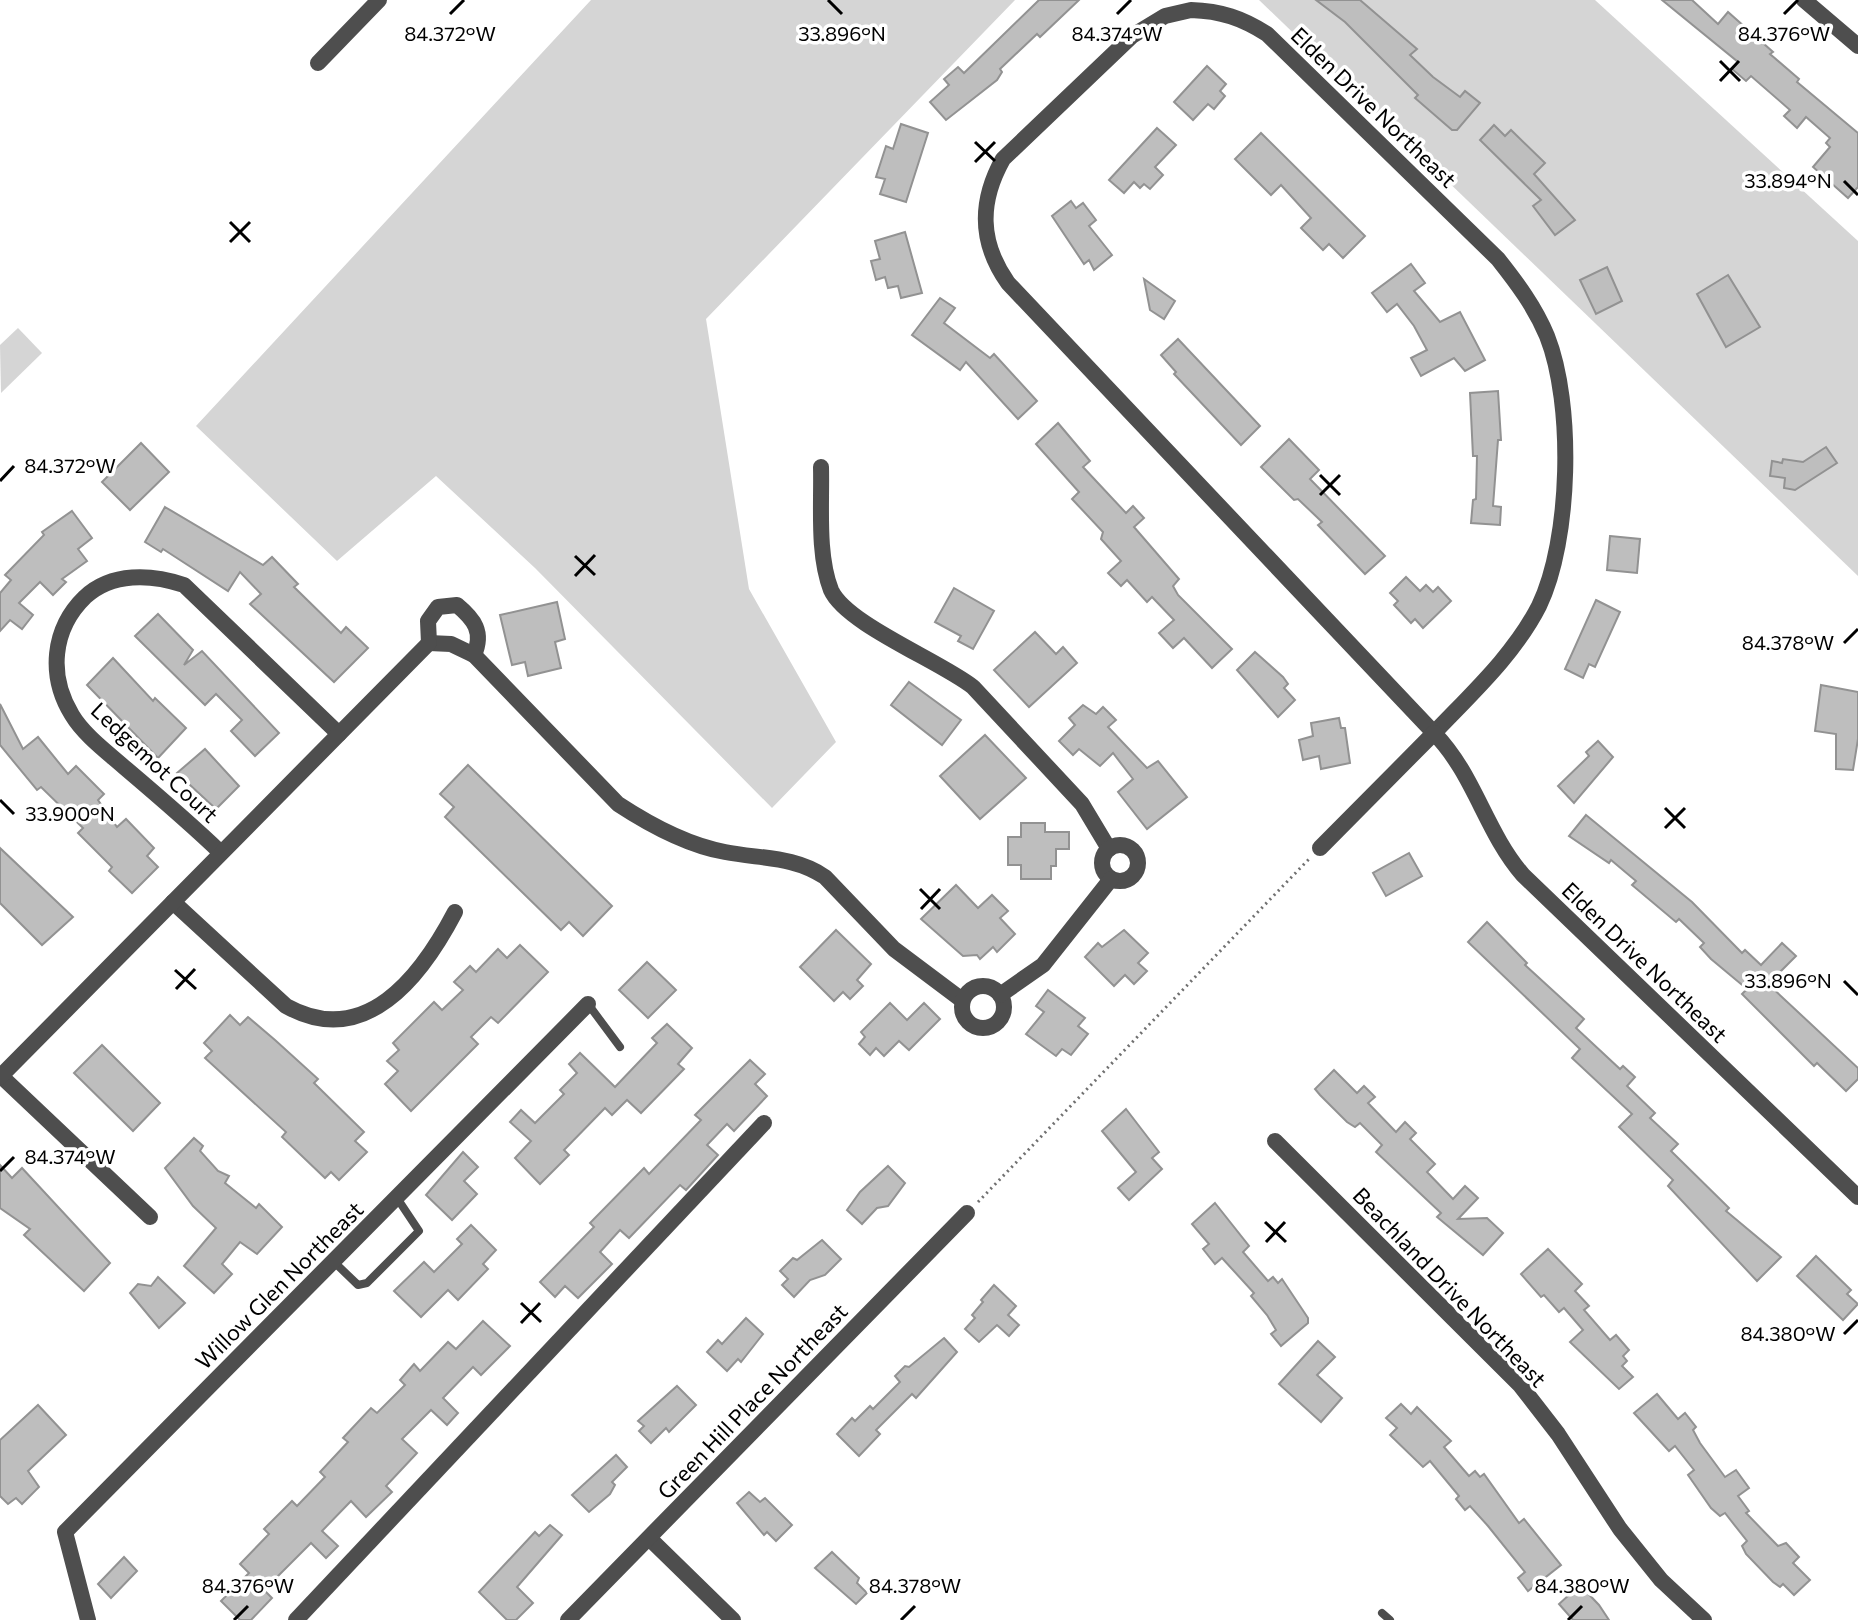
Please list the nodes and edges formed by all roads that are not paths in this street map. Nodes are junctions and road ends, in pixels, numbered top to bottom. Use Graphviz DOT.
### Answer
graph roads {
  1 [pos="379,0"];
  2 [pos="1804,0"];
  3 [pos="1858,46"];
  4 [pos="318,63"];
  5 [pos="821,467"];
  6 [pos="429,643"];
  7 [pos="474,655"];
  8 [pos="1434,733"];
  9 [pos="339,734"];
  10 [pos="1320,848"];
  11 [pos="1109,849"];
  12 [pos="221,853"];
  13 [pos="1111,879"];
  14 [pos="173,902"];
  15 [pos="455,912"];
  16 [pos="1000,995"];
  17 [pos="962,1000"];
  18 [pos="588,1004"];
  19 [pos="620,1047"];
  20 [pos="1,1076"];
  21 [pos="764,1123"];
  22 [pos="1275,1141"];
  23 [pos="396,1197"];
  24 [pos="1858,1197"];
  25 [pos="967,1213"];
  26 [pos="150,1217"];
  27 [pos="333,1261"];
  28 [pos="649,1538"];
  29 [pos="1382,1613"];
  30 [pos="88,1620"];
  31 [pos="296,1620"];
  32 [pos="568,1620"];
  33 [pos="733,1620"];
  34 [pos="1390,1620"];
  35 [pos="1704,1620"];
  1 -- 4 [label="street"];
  2 -- 3 [label="street"];
  5 -- 11 [label="street"];
  6 -- 7 [label="street"];
  6 -- 7 [label="street"];
  6 -- 9 [label="street"];
  7 -- 17 [label="street"];
  8 -- 8 [label="street, Elden Drive Northeast"];
  8 -- 10 [label="street"];
  8 -- 24 [label="street, Elden Drive Northeast"];
  9 -- 12 [label="street"];
  9 -- 12 [label="street, Ledgemot Court"];
  11 -- 13 [label="street"];
  11 -- 13 [label="street"];
  12 -- 14 [label="street"];
  13 -- 16 [label="street"];
  14 -- 15 [label="street"];
  14 -- 20 [label="street"];
  16 -- 17 [label="street"];
  16 -- 17 [label="street"];
  18 -- 19 [label="lane"];
  18 -- 23 [label="street, Willow Glen Northeast"];
  20 -- 26 [label="street"];
  21 -- 31 [label="street"];
  22 -- 35 [label="street, Beachland Drive Northeast"];
  23 -- 27 [label="street, Willow Glen Northeast"];
  23 -- 27 [label="lane"];
  25 -- 28 [label="street, Green Hill Place Northeast"];
  27 -- 30 [label="street, Willow Glen Northeast"];
  28 -- 32 [label="street, Green Hill Place Northeast"];
  28 -- 33 [label="street"];
  29 -- 34 [label="lane"];
}
